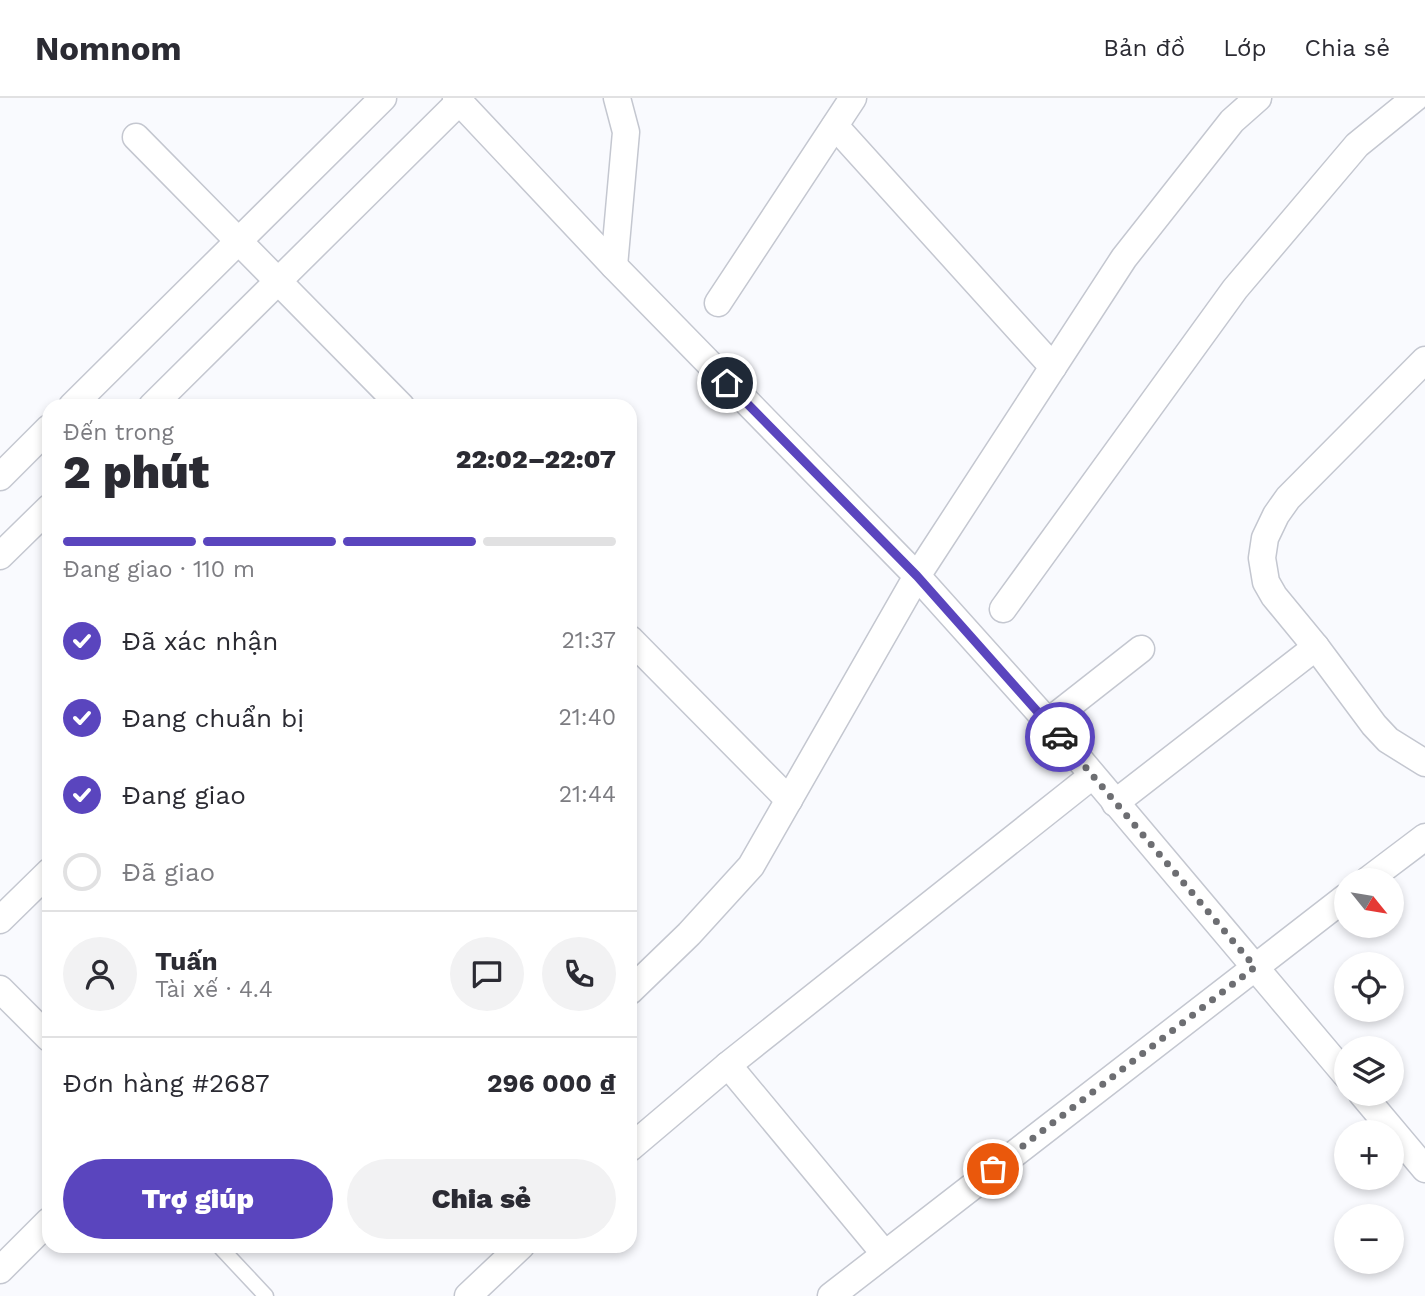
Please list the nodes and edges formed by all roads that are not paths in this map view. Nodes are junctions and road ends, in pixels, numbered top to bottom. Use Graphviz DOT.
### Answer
graph roads {
  1 [pos="383,98"];
  2 [pos="617,98"];
  3 [pos="853,98"];
  4 [pos="1258,98"];
  5 [pos="1415,98"];
  6 [pos="457,100"];
  7 [pos="835,125"];
  8 [pos="136,137"];
  9 [pos="239,241"];
  10 [pos="614,266"];
  11 [pos="278,281"];
  12 [pos="718,303"];
  13 [pos="1425,360"];
  14 [pos="1053,367"];
  15 [pos="79,399"];
  16 [pos="159,399"];
  17 [pos="394,399"];
  18 [pos="42,435"];
  19 [pos="0,477"];
  20 [pos="42,515"];
  21 [pos="0,556"];
  22 [pos="917,576"];
  23 [pos="1003,609"];
  24 [pos="1316,647"];
  25 [pos="1142,649"];
  26 [pos="637,650"];
  27 [pos="1048,722"];
  28 [pos="1425,763"];
  29 [pos="1092,776"];
  30 [pos="789,800"];
  31 [pos="1115,803"];
  32 [pos="1425,837"];
  33 [pos="1384,868"];
  34 [pos="42,879"];
  35 [pos="1334,906"];
  36 [pos="0,920"];
  37 [pos="1255,967"];
  38 [pos="637,984"];
  39 [pos="0,989"];
  40 [pos="42,1031"];
  41 [pos="1334,1061"];
  42 [pos="727,1065"];
  43 [pos="1372,1106"];
  44 [pos="637,1142"];
  45 [pos="1425,1169"];
  46 [pos="42,1228"];
  47 [pos="226,1253"];
  48 [pos="514,1253"];
  49 [pos="884,1253"];
  50 [pos="0,1270"];
  51 [pos="266,1296"];
  52 [pos="468,1296"];
  53 [pos="831,1296"];
  1 -- 9 [label="street"];
  2 -- 10 [label="street"];
  3 -- 7 [label="street"];
  4 -- 14 [label="street"];
  5 -- 23 [label="street"];
  6 -- 10 [label="street"];
  6 -- 11 [label="street"];
  7 -- 12 [label="street"];
  7 -- 14 [label="street"];
  8 -- 9 [label="street"];
  9 -- 11 [label="street"];
  9 -- 15 [label="street"];
  10 -- 22 [label="street"];
  11 -- 16 [label="street"];
  11 -- 17 [label="street"];
  13 -- 24 [label="street"];
  14 -- 22 [label="street"];
  18 -- 19 [label="street"];
  20 -- 21 [label="street"];
  22 -- 27 [label="street"];
  22 -- 30 [label="street"];
  24 -- 28 [label="street"];
  24 -- 31 [label="street"];
  25 -- 27 [label="street"];
  26 -- 30 [label="street"];
  27 -- 29 [label="street"];
  29 -- 31 [label="street"];
  29 -- 42 [label="street"];
  30 -- 38 [label="street"];
  31 -- 37 [label="street"];
  32 -- 33 [label="street"];
  34 -- 36 [label="street"];
  35 -- 37 [label="street"];
  37 -- 41 [label="street"];
  37 -- 49 [label="street"];
  39 -- 40 [label="street"];
  42 -- 44 [label="street"];
  42 -- 49 [label="street"];
  43 -- 45 [label="street"];
  46 -- 50 [label="street"];
  47 -- 51 [label="lane"];
  48 -- 52 [label="street"];
  49 -- 53 [label="street"];
}
